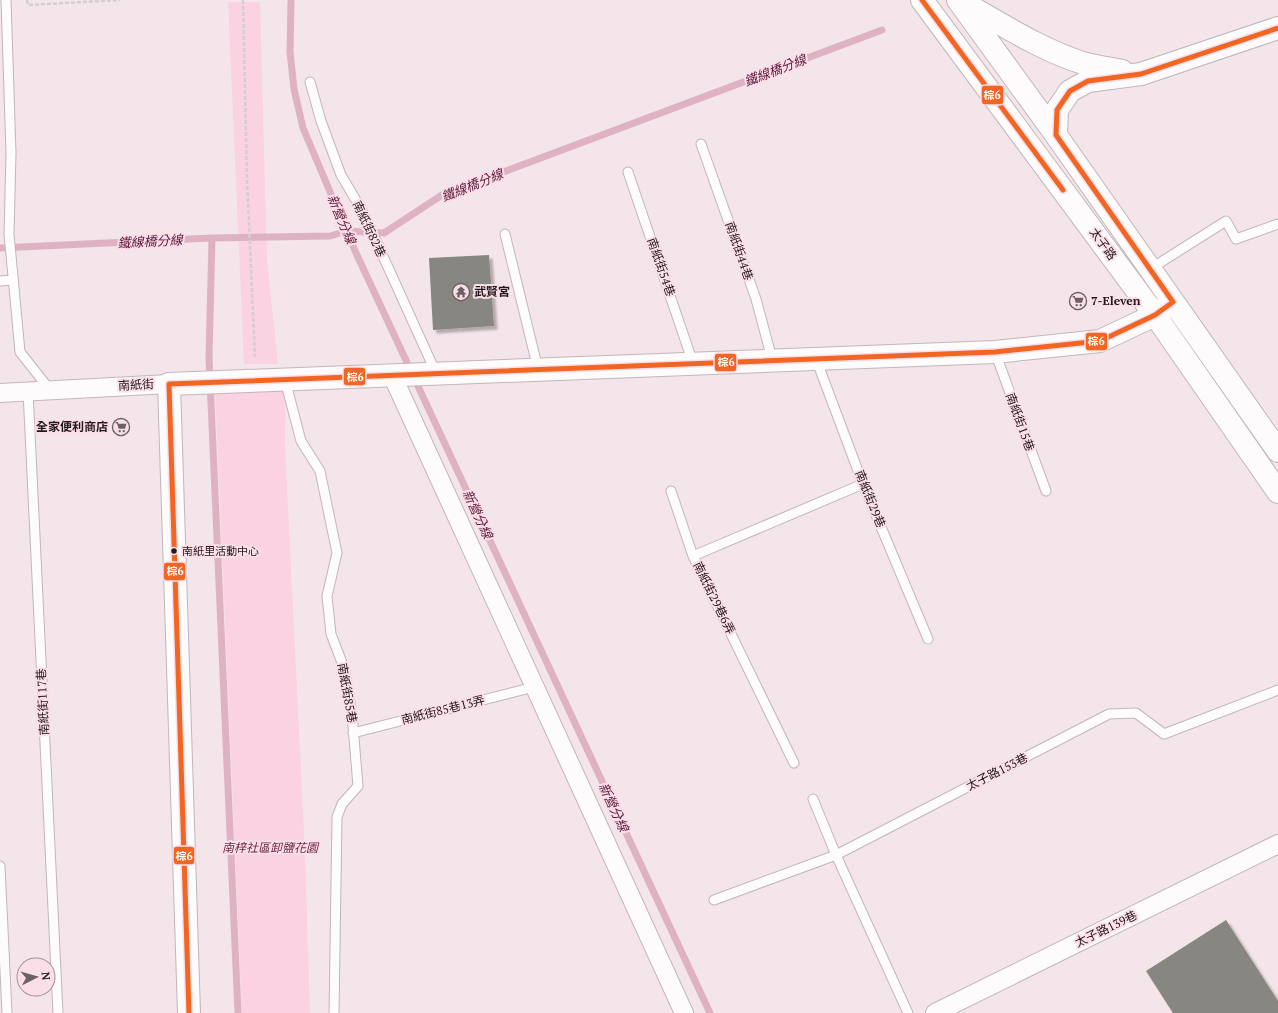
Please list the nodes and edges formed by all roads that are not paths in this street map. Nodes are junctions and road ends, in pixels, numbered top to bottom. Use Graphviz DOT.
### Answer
graph roads {
  1 [pos="6,0"];
  2 [pos="922,0"];
  3 [pos="959,0"];
  4 [pos="1278,28"];
  5 [pos="1141,74"];
  6 [pos="310,82"];
  7 [pos="1056,135"];
  8 [pos="701,144"];
  9 [pos="628,172"];
  10 [pos="1278,224"];
  11 [pos="505,234"];
  12 [pos="1149,269"];
  13 [pos="13,280"];
  14 [pos="0,281"];
  15 [pos="1173,302"];
  16 [pos="1155,316"];
  17 [pos="995,352"];
  18 [pos="816,358"];
  19 [pos="772,359"];
  20 [pos="694,363"];
  21 [pos="538,369"];
  22 [pos="436,373"];
  23 [pos="392,375"];
  24 [pos="285,379"];
  25 [pos="169,384"];
  26 [pos="50,390"];
  27 [pos="28,391"];
  28 [pos="0,393"];
  29 [pos="1278,451"];
  30 [pos="863,484"];
  31 [pos="671,491"];
  32 [pos="1046,491"];
  33 [pos="1278,492"];
  34 [pos="694,556"];
  35 [pos="928,639"];
  36 [pos="534,687"];
  37 [pos="1278,690"];
  38 [pos="353,733"];
  39 [pos="794,762"];
  40 [pos="812,799"];
  41 [pos="1278,844"];
  42 [pos="836,855"];
  43 [pos="0,866"];
  44 [pos="714,900"];
  45 [pos="7,1013"];
  46 [pos="58,1013"];
  47 [pos="189,1013"];
  48 [pos="334,1013"];
  49 [pos="684,1013"];
  50 [pos="908,1013"];
  51 [pos="935,1013"];
  1 -- 13 [label="lane"];
  2 -- 16 [label="street, 太子路"];
  3 -- 5 [label="street"];
  3 -- 7 [label="street, 太子路"];
  4 -- 5 [label="street"];
  5 -- 7 [label="street"];
  6 -- 22 [label="lane, 南紙街82巷"];
  7 -- 12 [label="street, 太子路"];
  8 -- 19 [label="lane, 南紙街44巷"];
  9 -- 20 [label="lane, 南紙街54巷"];
  10 -- 12 [label="lane"];
  11 -- 21 [label="lane"];
  12 -- 15 [label="street, 太子路"];
  13 -- 14 [label="lane"];
  13 -- 26 [label="lane"];
  15 -- 16 [label="street, 南紙街"];
  15 -- 29 [label="street, 太子路"];
  16 -- 17 [label="street, 南紙街"];
  16 -- 33 [label="street, 太子路"];
  17 -- 18 [label="street, 南紙街"];
  17 -- 32 [label="lane, 南紙街15巷"];
  18 -- 19 [label="street, 南紙街"];
  18 -- 30 [label="lane, 南紙街29巷"];
  19 -- 20 [label="street, 南紙街"];
  20 -- 21 [label="street, 南紙街"];
  21 -- 22 [label="street, 南紙街"];
  22 -- 23 [label="street, 南紙街"];
  23 -- 24 [label="street, 南紙街"];
  23 -- 36 [label="street"];
  24 -- 25 [label="street, 南紙街"];
  24 -- 38 [label="lane, 南紙街85巷"];
  25 -- 26 [label="street, 南紙街"];
  25 -- 47 [label="street"];
  26 -- 27 [label="street, 南紙街"];
  27 -- 28 [label="street, 南紙街"];
  27 -- 46 [label="lane, 南紙街117巷"];
  30 -- 34 [label="lane, 南紙街29巷6弄"];
  30 -- 35 [label="lane, 南紙街29巷"];
  31 -- 34 [label="lane"];
  34 -- 39 [label="lane, 南紙街29巷6弄"];
  36 -- 38 [label="lane, 南紙街85巷13弄"];
  36 -- 49 [label="street"];
  37 -- 42 [label="lane, 太子路153巷"];
  38 -- 48 [label="lane, 南紙街85巷"];
  40 -- 42 [label="lane"];
  41 -- 51 [label="street, 太子路139巷"];
  42 -- 44 [label="lane, 太子路153巷"];
  42 -- 50 [label="lane"];
  43 -- 45 [label="lane"];
}
